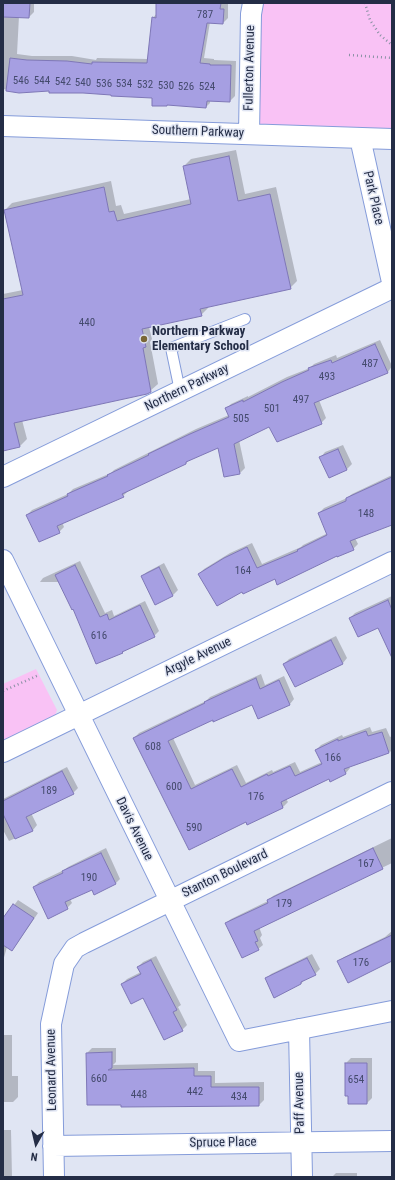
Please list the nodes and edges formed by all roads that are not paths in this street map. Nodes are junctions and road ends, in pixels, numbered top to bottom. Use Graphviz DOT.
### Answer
graph roads {
  1 [pos="253,3"];
  2 [pos="3,126"];
  3 [pos="249,134"];
  4 [pos="360,138"];
  5 [pos="392,139"];
  6 [pos="392,282"];
  7 [pos="392,288"];
  8 [pos="245,319"];
  9 [pos="180,391"];
  10 [pos="3,477"];
  11 [pos="3,560"];
  12 [pos="392,562"];
  13 [pos="78,715"];
  14 [pos="3,752"];
  15 [pos="392,792"];
  16 [pos="169,901"];
  17 [pos="64,964"];
  18 [pos="392,1011"];
  19 [pos="299,1029"];
  20 [pos="392,1141"];
  21 [pos="301,1142"];
  22 [pos="53,1146"];
  23 [pos="54,1177"];
  24 [pos="302,1177"];
  1 -- 3 [label="street, Fullerton Avenue"];
  2 -- 3 [label="street, Southern Parkway"];
  3 -- 4 [label="street, Southern Parkway"];
  4 -- 5 [label="street, Southern Parkway"];
  4 -- 6 [label="street, Park Place"];
  7 -- 9 [label="street, Northern Parkway"];
  8 -- 9 [label="lane"];
  9 -- 10 [label="street, Northern Parkway"];
  11 -- 13 [label="street, Davis Avenue"];
  12 -- 13 [label="street, Argyle Avenue"];
  13 -- 14 [label="street, Argyle Avenue"];
  13 -- 16 [label="street, Davis Avenue"];
  15 -- 16 [label="street, Stanton Boulevard"];
  16 -- 17 [label="street, Stanton Boulevard"];
  16 -- 19 [label="street, Davis Avenue"];
  17 -- 22 [label="street, Leonard Avenue"];
  18 -- 19 [label="street"];
  19 -- 21 [label="street, Paff Avenue"];
  20 -- 21 [label="street, Spruce Place"];
  21 -- 22 [label="street, Spruce Place"];
  21 -- 24 [label="street, Paff Avenue"];
  22 -- 23 [label="street, Leonard Avenue"];
}
